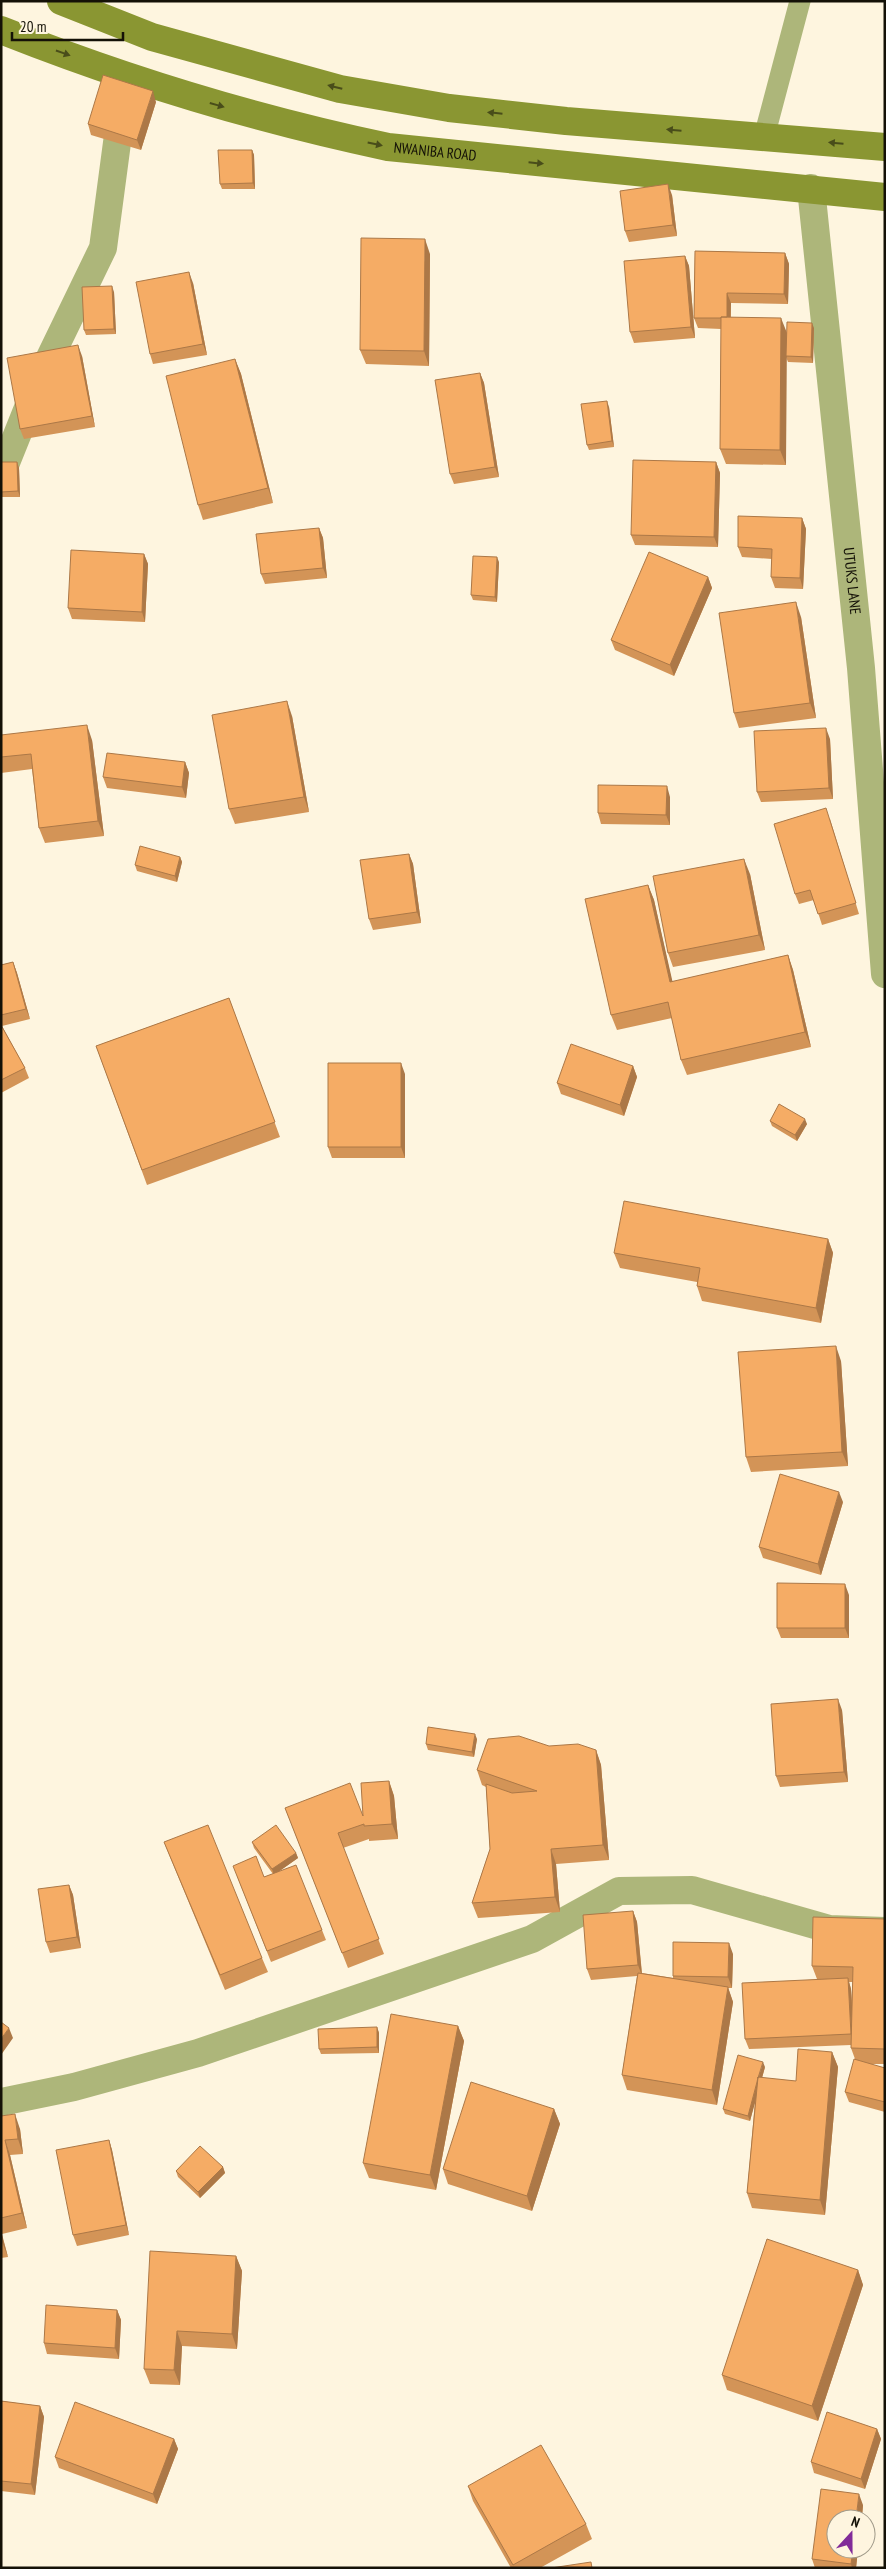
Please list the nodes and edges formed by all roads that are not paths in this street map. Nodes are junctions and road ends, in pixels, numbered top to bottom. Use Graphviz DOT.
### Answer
graph roads {
  1 [pos="62,1"];
  2 [pos="800,1"];
  3 [pos="1,30"];
  4 [pos="126,75"];
  5 [pos="764,137"];
  6 [pos="885,147"];
  7 [pos="811,188"];
  8 [pos="885,197"];
  9 [pos="1,475"];
  10 [pos="885,974"];
  11 [pos="885,1931"];
  12 [pos="1,2102"];
  5 -- 1 [label="main road, one-way"];
  2 -- 5 [label="lane"];
  3 -- 4 [label="main road, NWANIBA ROAD, one-way"];
  4 -- 7 [label="main road, NWANIBA ROAD, one-way"];
  4 -- 9 [label="street"];
  6 -- 5 [label="main road, one-way"];
  7 -- 8 [label="main road, NWANIBA ROAD"];
  7 -- 10 [label="street, UTUKS LANE"];
  11 -- 12 [label="street"];
}
